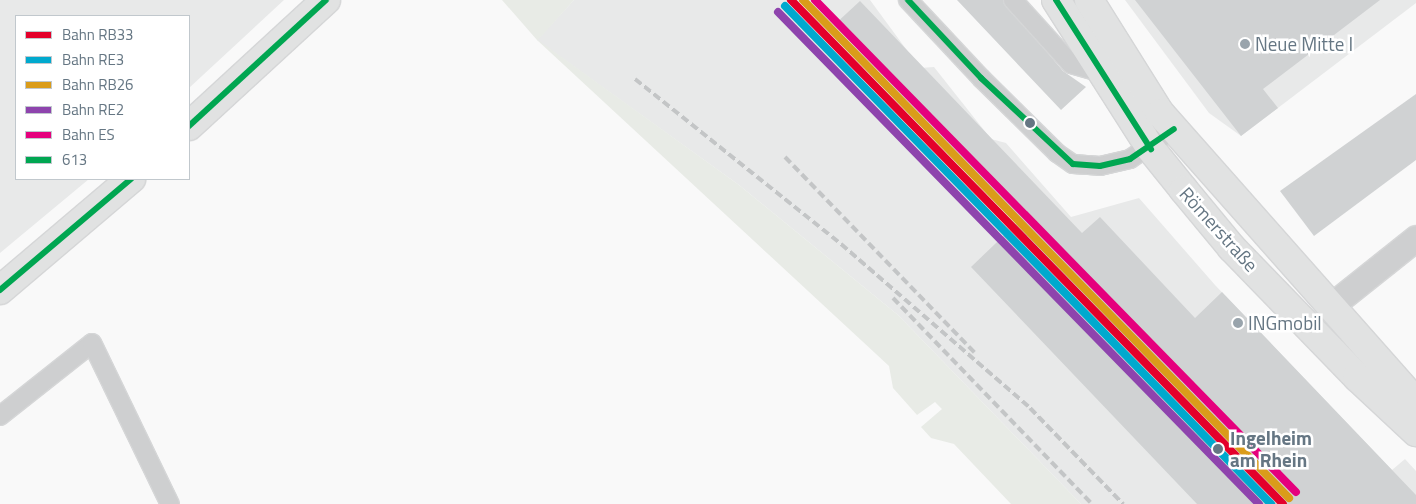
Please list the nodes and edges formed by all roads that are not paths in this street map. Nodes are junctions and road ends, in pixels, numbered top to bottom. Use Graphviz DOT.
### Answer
graph roads {
  1 [pos="326,0"];
  2 [pos="908,0"];
  3 [pos="1013,0"];
  4 [pos="1056,0"];
  5 [pos="1090,0"];
  6 [pos="1105,74"];
  7 [pos="190,125"];
  8 [pos="1174,129"];
  9 [pos="1151,148"];
  10 [pos="130,180"];
  11 [pos="1416,238"];
  12 [pos="0,290"];
  13 [pos="1332,305"];
  14 [pos="1416,402"];
  15 [pos="0,416"];
  16 [pos="1416,432"];
  17 [pos="170,504"];
  1 -- 7 [label="main road"];
  2 -- 9 [label="lane"];
  3 -- 6 [label="lane"];
  4 -- 6 [label="main road, Römerstraße"];
  5 -- 8 [label="main road, Römerstraße"];
  6 -- 9 [label="main road, Römerstraße"];
  8 -- 9 [label="lane"];
  8 -- 13 [label="main road, Römerstraße"];
  9 -- 16 [label="main road, Römerstraße"];
  10 -- 12 [label="main road"];
  11 -- 13 [label="street"];
  13 -- 14 [label="main road, Römerstraße"];
  15 -- 17 [label="lane"];
}
